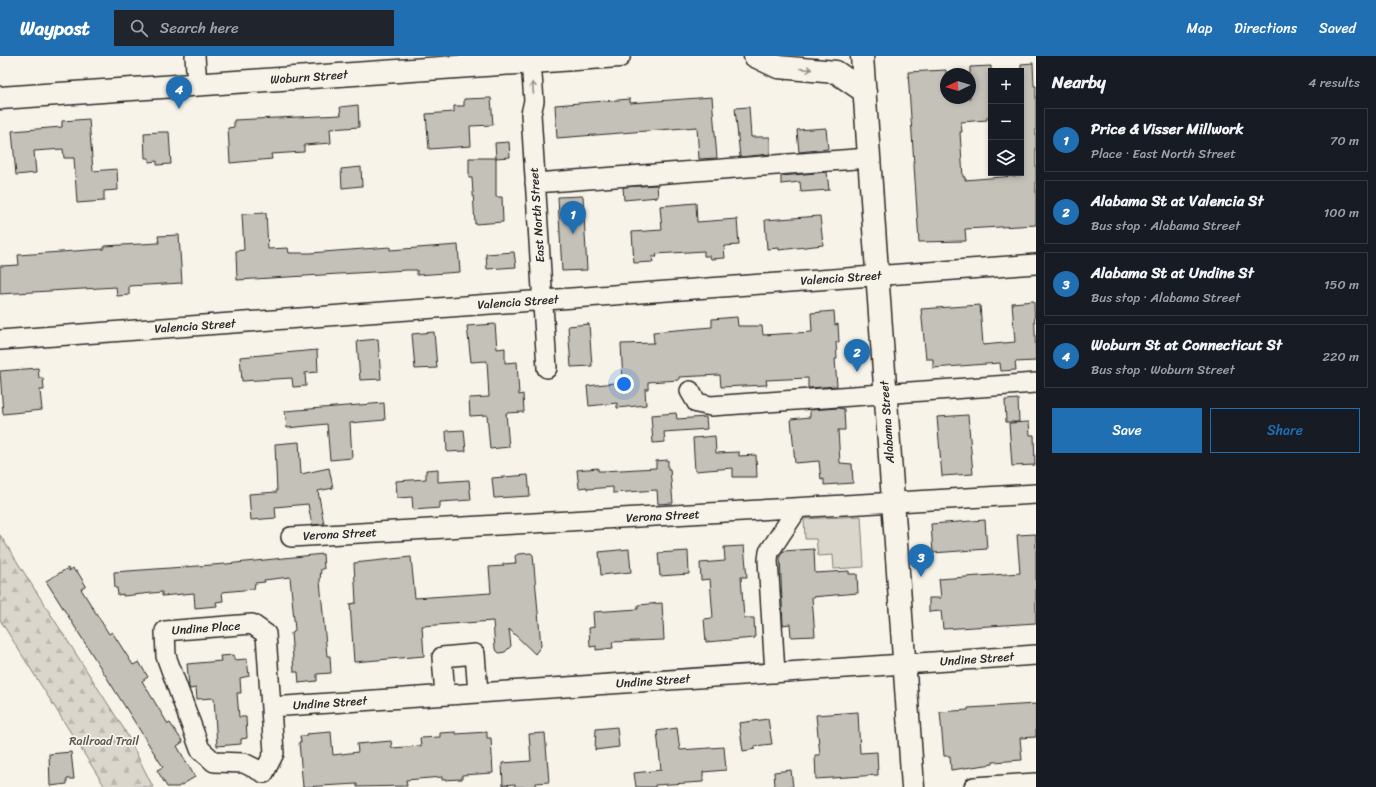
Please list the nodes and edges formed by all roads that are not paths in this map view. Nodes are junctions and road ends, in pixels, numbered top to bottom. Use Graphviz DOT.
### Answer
graph roads {
  1 [pos="195,56"];
  2 [pos="619,56"];
  3 [pos="755,56"];
  4 [pos="862,56"];
  5 [pos="531,62"];
  6 [pos="197,85"];
  7 [pos="865,92"];
  8 [pos="0,98"];
  9 [pos="869,158"];
  10 [pos="535,183"];
  11 [pos="1036,264"];
  12 [pos="877,276"];
  13 [pos="543,300"];
  14 [pos="0,340"];
  15 [pos="547,368"];
  16 [pos="1036,383"];
  17 [pos="690,391"];
  18 [pos="885,394"];
  19 [pos="1036,494"];
  20 [pos="893,502"];
  21 [pos="798,508"];
  22 [pos="291,537"];
  23 [pos="1036,655"];
  24 [pos="904,664"];
  25 [pos="775,673"];
  26 [pos="478,693"];
  27 [pos="445,695"];
  28 [pos="271,707"];
  29 [pos="1036,783"];
  30 [pos="995,786"];
  31 [pos="912,787"];
  32 [pos="974,787"];
  1 -- 6 [label="street"];
  2 -- 5 [label="main road, Woburn Street"];
  3 -- 7 [label="main road, one-way"];
  4 -- 7 [label="main road, Alabama Street"];
  5 -- 6 [label="main road, Woburn Street"];
  10 -- 5 [label="street, East North Street, one-way"];
  6 -- 8 [label="main road, Woburn Street"];
  7 -- 9 [label="main road, Alabama Street"];
  9 -- 10 [label="street"];
  9 -- 12 [label="main road, Alabama Street"];
  10 -- 13 [label="street, East North Street"];
  11 -- 12 [label="street, Valencia Street"];
  12 -- 13 [label="street, Valencia Street"];
  12 -- 18 [label="main road, Alabama Street"];
  13 -- 14 [label="street, Valencia Street"];
  13 -- 15 [label="street, East North Street"];
  16 -- 18 [label="street"];
  17 -- 18 [label="street"];
  18 -- 20 [label="main road, Alabama Street"];
  19 -- 20 [label="street, Verona Street"];
  20 -- 21 [label="street, Verona Street"];
  20 -- 24 [label="main road, Alabama Street"];
  21 -- 22 [label="street, Verona Street"];
  21 -- 25 [label="street"];
  23 -- 24 [label="street, Undine Street"];
  24 -- 25 [label="street, Undine Street"];
  24 -- 31 [label="main road, Alabama Street"];
  25 -- 26 [label="street, Undine Street"];
  26 -- 27 [label="street, Undine Street"];
  26 -- 27 [label="street"];
  27 -- 28 [label="street, Undine Street"];
  28 -- 28 [label="street, Undine Place"];
  29 -- 30 [label="street"];
  30 -- 32 [label="street"];
}
